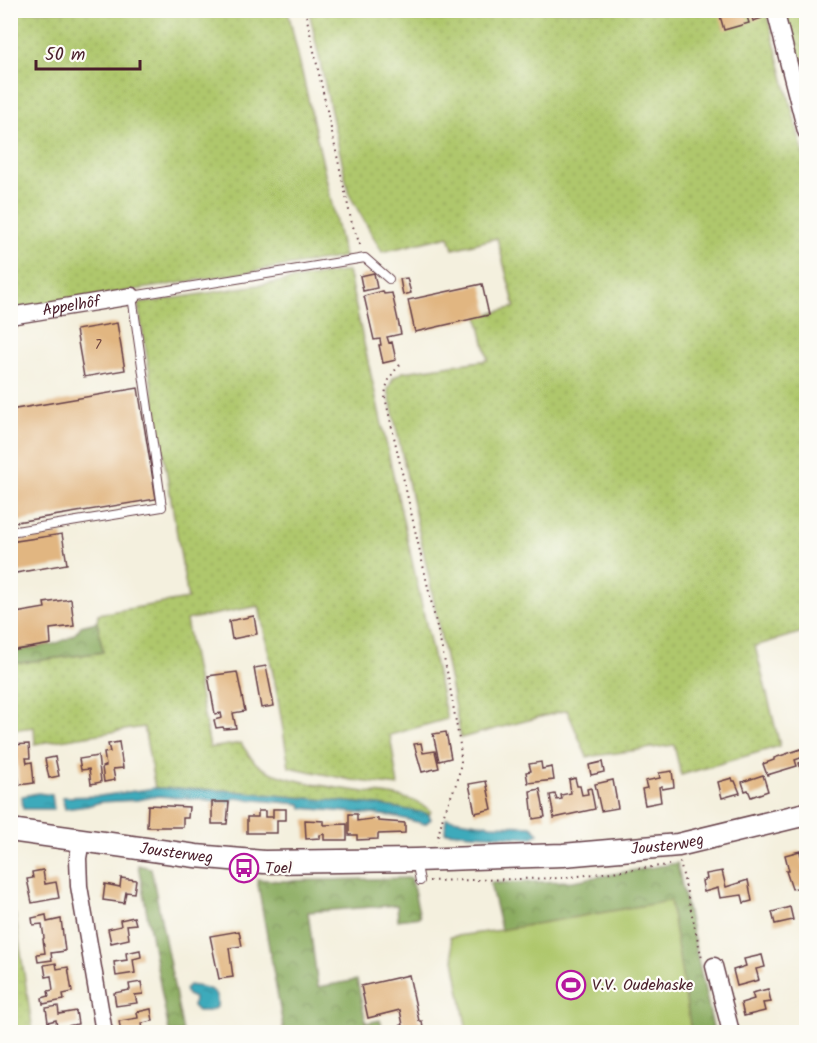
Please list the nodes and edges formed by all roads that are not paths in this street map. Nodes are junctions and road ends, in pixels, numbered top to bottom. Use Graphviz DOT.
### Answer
graph roads {
  1 [pos="775,10"];
  2 [pos="807,131"];
  3 [pos="389,279"];
  4 [pos="132,296"];
  5 [pos="10,316"];
  6 [pos="10,532"];
  7 [pos="807,814"];
  8 [pos="10,830"];
  9 [pos="81,841"];
  10 [pos="714,966"];
  11 [pos="104,1032"];
  12 [pos="731,1032"];
  1 -- 2 [label="street"];
  3 -- 4 [label="lane"];
  4 -- 5 [label="street, Appelhôf"];
  4 -- 6 [label="lane"];
  7 -- 9 [label="street, Jousterweg"];
  8 -- 9 [label="street, Jousterweg"];
  9 -- 11 [label="street"];
  10 -- 12 [label="street"];
}
